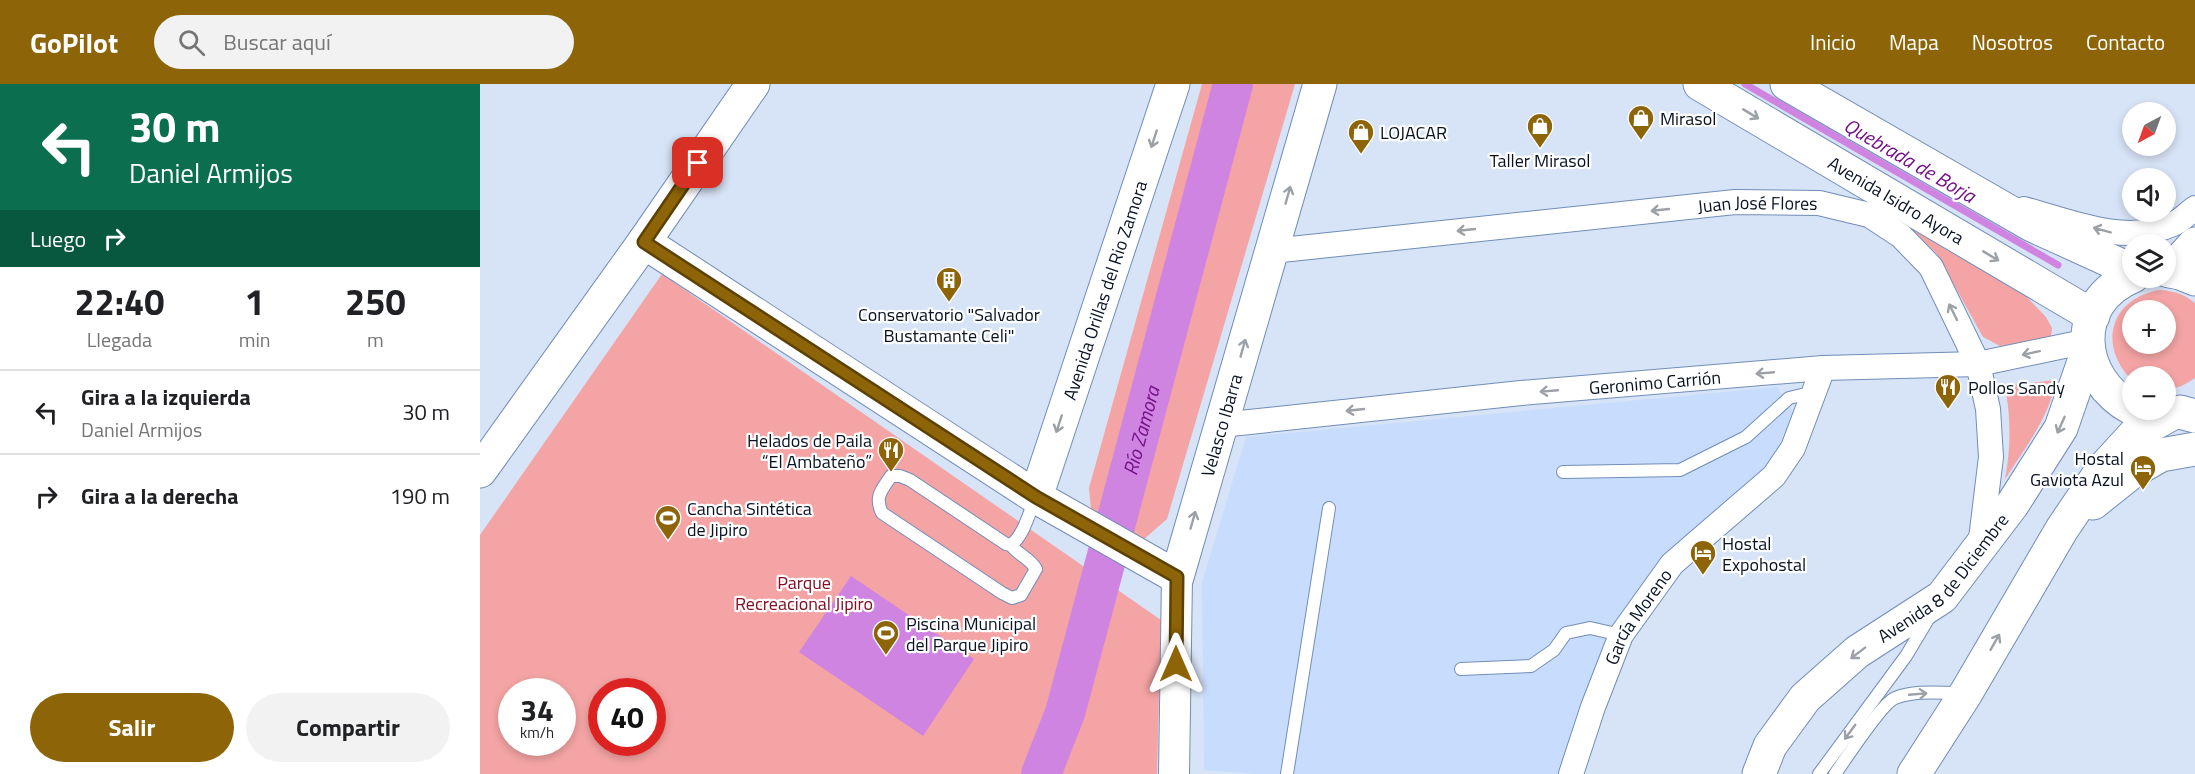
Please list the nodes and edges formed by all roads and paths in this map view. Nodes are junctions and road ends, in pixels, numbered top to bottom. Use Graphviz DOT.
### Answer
graph roads {
  1 [pos="753,84"];
  2 [pos="1173,84"];
  3 [pos="1320,84"];
  4 [pos="1700,84"];
  5 [pos="1795,86"];
  6 [pos="1982,198"];
  7 [pos="2195,208"];
  8 [pos="644,242"];
  9 [pos="2195,244"];
  10 [pos="1272,251"];
  11 [pos="2122,268"];
  12 [pos="2177,273"];
  13 [pos="2122,280"];
  14 [pos="2090,336"];
  15 [pos="1978,364"];
  16 [pos="1823,368"];
  17 [pos="1815,391"];
  18 [pos="2122,403"];
  19 [pos="2185,412"];
  20 [pos="1221,425"];
  21 [pos="2195,449"];
  22 [pos="480,471"];
  23 [pos="1563,472"];
  24 [pos="1036,497"];
  25 [pos="1329,508"];
  26 [pos="2062,529"];
  27 [pos="1011,545"];
  28 [pos="1980,547"];
  29 [pos="1177,577"];
  30 [pos="1942,597"];
  31 [pos="1621,636"];
  32 [pos="1461,669"];
  33 [pos="1966,693"];
  34 [pos="1174,774"];
  35 [pos="1287,774"];
  36 [pos="1571,774"];
  37 [pos="1759,774"];
  38 [pos="1819,774"];
  39 [pos="1835,774"];
  40 [pos="1914,774"];
  1 -- 8 [label="main road"];
  2 -- 24 [label="main road, Avenida Orillas del Rio Zamora, one-way"];
  10 -- 3 [label="main road, Velasco Ibarra, one-way"];
  4 -- 14 [label="main road, Avenida Isidro Ayora, one-way"];
  5 -- 6 [label="main road"];
  7 -- 6 [label="street, one-way"];
  6 -- 11 [label="main road"];
  8 -- 22 [label="main road"];
  8 -- 24 [label="main road"];
  9 -- 12 [label="main road"];
  15 -- 10 [label="street, Juan José Flores, one-way"];
  20 -- 10 [label="main road, Velasco Ibarra, one-way"];
  13 -- 14 [label="main road, Avenida 8 de Diciembre"];
  14 -- 15 [label="street, Geronimo Carrión, one-way"];
  14 -- 18 [label="main road"];
  14 -- 28 [label="main road, Avenida 8 de Diciembre, one-way"];
  15 -- 16 [label="street, Geronimo Carrión"];
  15 -- 28 [label="street, Juan José Flores"];
  16 -- 17 [label="street, García Moreno"];
  16 -- 20 [label="street, Geronimo Carrión, one-way"];
  17 -- 23 [label="lane"];
  17 -- 31 [label="street, García Moreno"];
  19 -- 26 [label="main road"];
  29 -- 20 [label="main road, Velasco Ibarra, one-way"];
  21 -- 26 [label="main road"];
  24 -- 27 [label="lane"];
  24 -- 29 [label="main road"];
  25 -- 35 [label="lane"];
  33 -- 26 [label="main road, one-way"];
  27 -- 27 [label="lane"];
  28 -- 30 [label="main road, Avenida 8 de Diciembre"];
  29 -- 34 [label="street, Velasco Ibarra"];
  30 -- 37 [label="main road, Avenida 8 de Diciembre, one-way"];
  30 -- 38 [label="lane, one-way"];
  31 -- 32 [label="lane"];
  31 -- 36 [label="street, García Moreno"];
  39 -- 33 [label="lane, one-way"];
  33 -- 40 [label="main road"];
}
